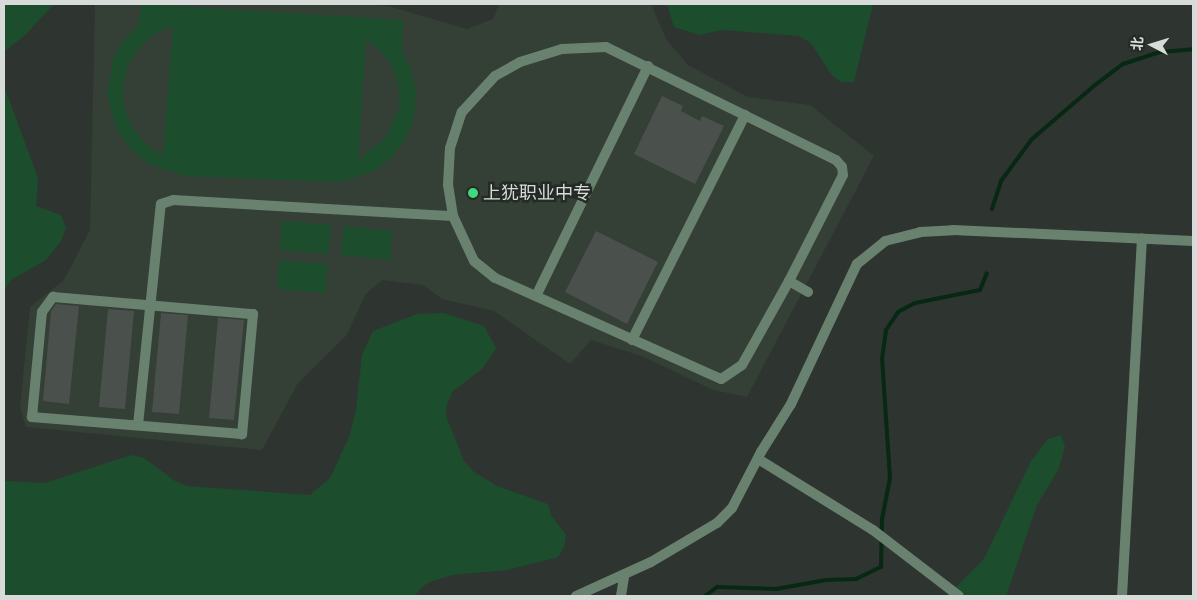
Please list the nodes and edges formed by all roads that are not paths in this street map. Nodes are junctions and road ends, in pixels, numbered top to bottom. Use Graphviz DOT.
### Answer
graph roads {
  1 [pos="648,66"];
  2 [pos="745,115"];
  3 [pos="453,216"];
  4 [pos="1142,239"];
  5 [pos="1193,241"];
  6 [pos="789,281"];
  7 [pos="808,292"];
  8 [pos="536,296"];
  9 [pos="150,306"];
  10 [pos="632,340"];
  11 [pos="138,425"];
  12 [pos="758,459"];
  13 [pos="624,576"];
  14 [pos="576,596"];
  15 [pos="621,596"];
  16 [pos="959,596"];
  17 [pos="1122,596"];
  1 -- 2 [label="street"];
  1 -- 3 [label="street"];
  1 -- 8 [label="street"];
  2 -- 6 [label="street"];
  2 -- 10 [label="street"];
  3 -- 8 [label="street"];
  3 -- 9 [label="street"];
  4 -- 5 [label="street"];
  4 -- 12 [label="street"];
  4 -- 17 [label="street"];
  6 -- 7 [label="street"];
  6 -- 10 [label="street"];
  8 -- 10 [label="street"];
  9 -- 11 [label="street"];
  9 -- 11 [label="street"];
  9 -- 11 [label="street"];
  12 -- 13 [label="street"];
  12 -- 16 [label="street"];
  13 -- 14 [label="street"];
  13 -- 15 [label="street"];
}
